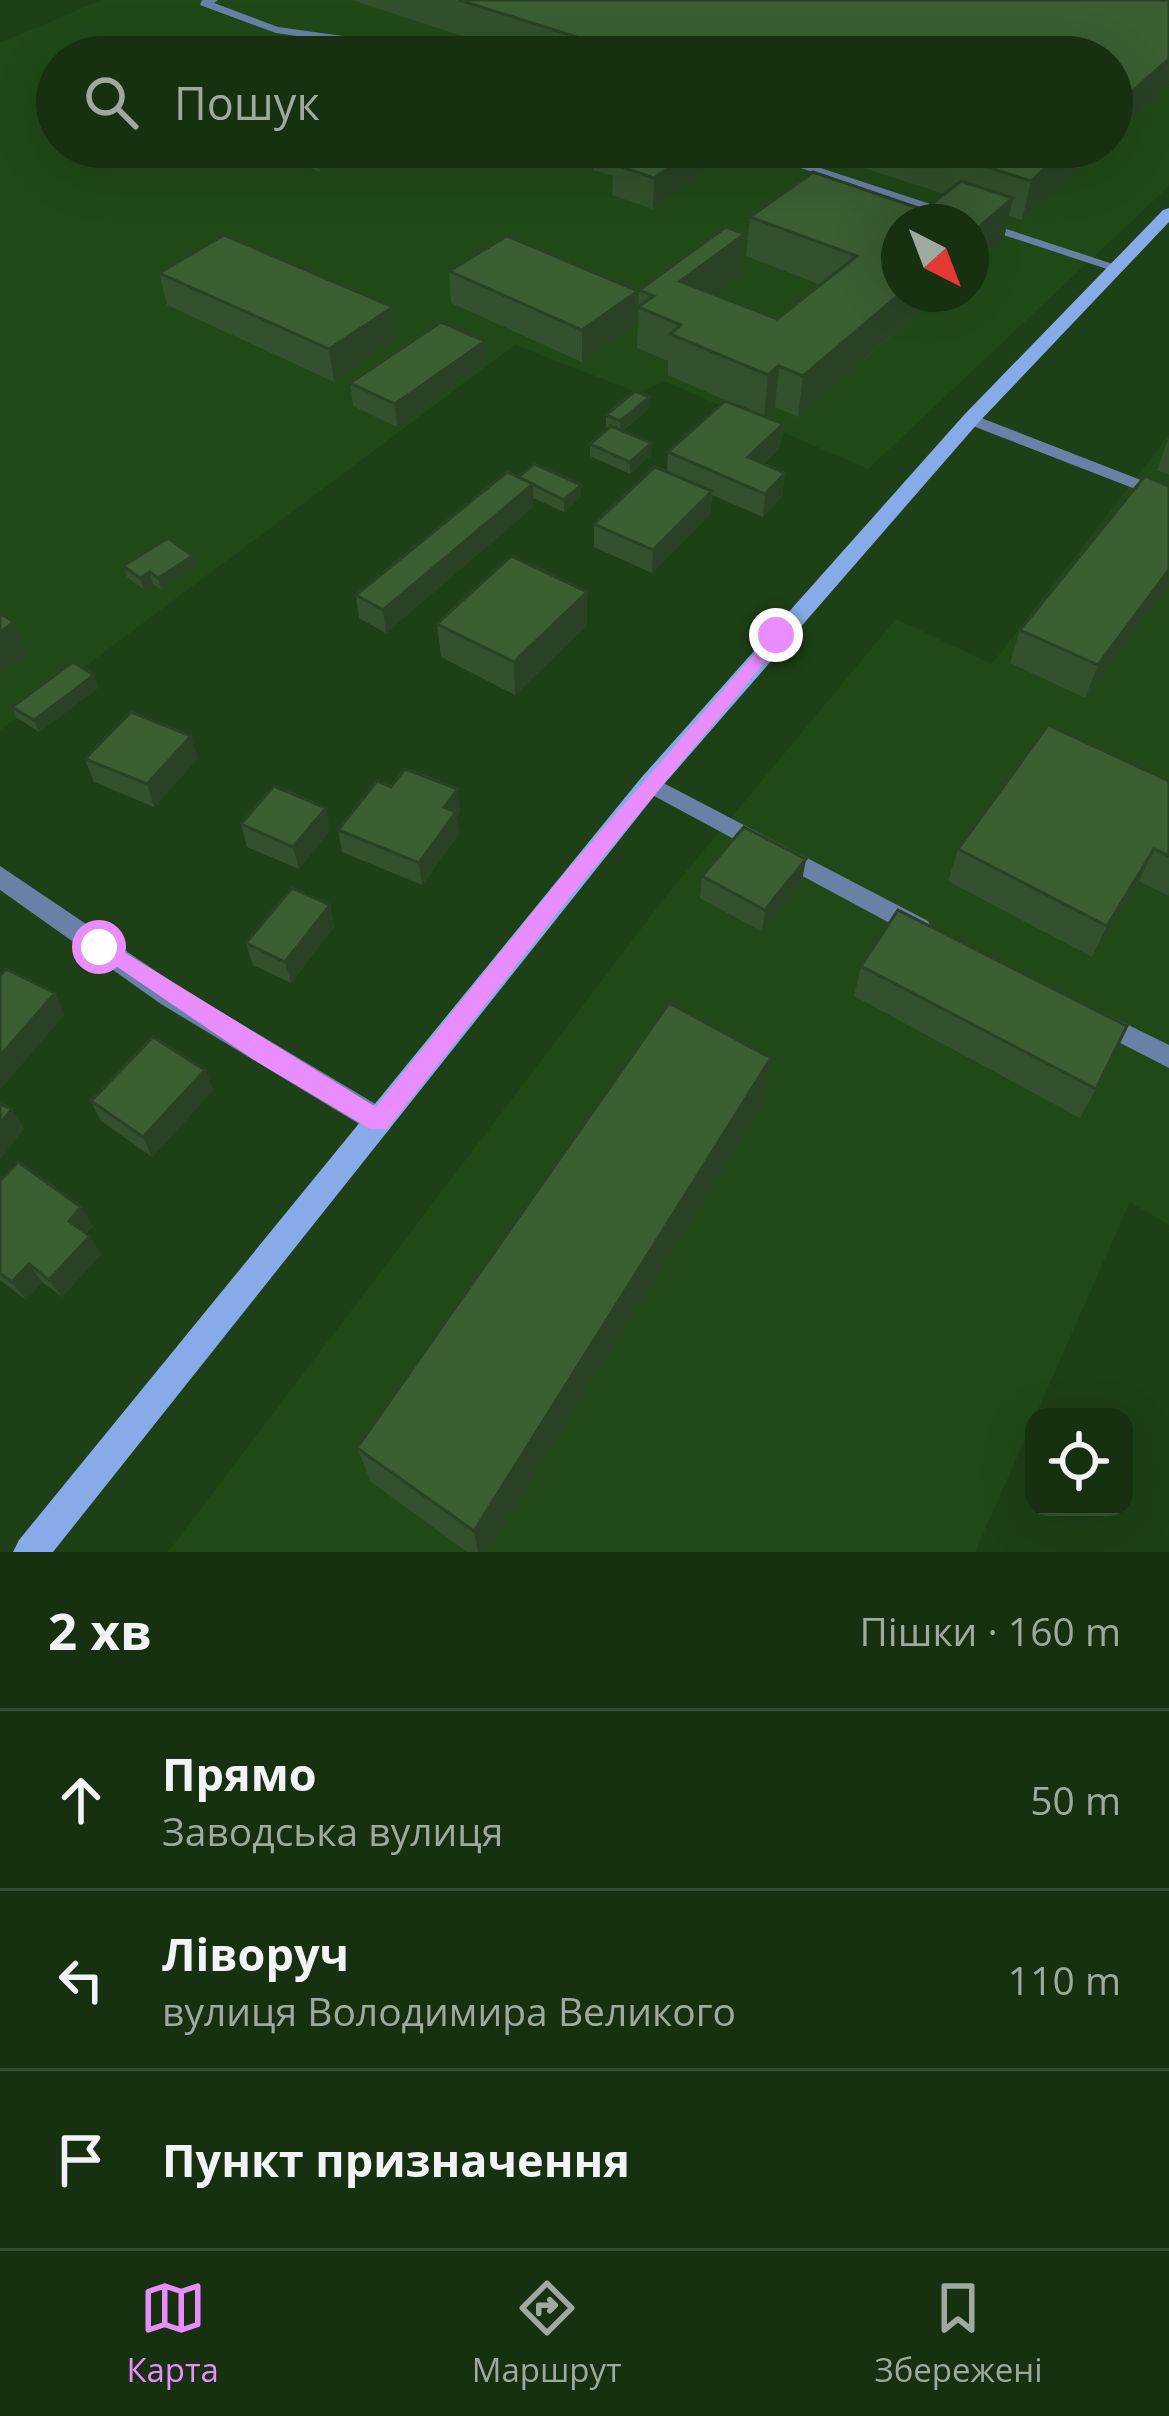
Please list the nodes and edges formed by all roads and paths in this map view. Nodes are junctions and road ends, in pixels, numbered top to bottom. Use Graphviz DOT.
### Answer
graph roads {
  1 [pos="212,0"];
  2 [pos="317,36"];
  3 [pos="809,168"];
  4 [pos="1169,213"];
  5 [pos="1115,267"];
  6 [pos="971,419"];
  7 [pos="1169,497"];
  8 [pos="650,784"];
  9 [pos="0,876"];
  10 [pos="939,938"];
  11 [pos="1085,1014"];
  12 [pos="1169,1058"];
  13 [pos="379,1121"];
  14 [pos="31,1552"];
  1 -- 2 [label="lane"];
  3 -- 5 [label="lane"];
  4 -- 5 [label="main road"];
  5 -- 6 [label="main road"];
  6 -- 7 [label="lane"];
  6 -- 8 [label="main road"];
  8 -- 10 [label="lane"];
  8 -- 13 [label="main road"];
  9 -- 13 [label="street"];
  11 -- 12 [label="lane"];
  13 -- 14 [label="main road"];
}
